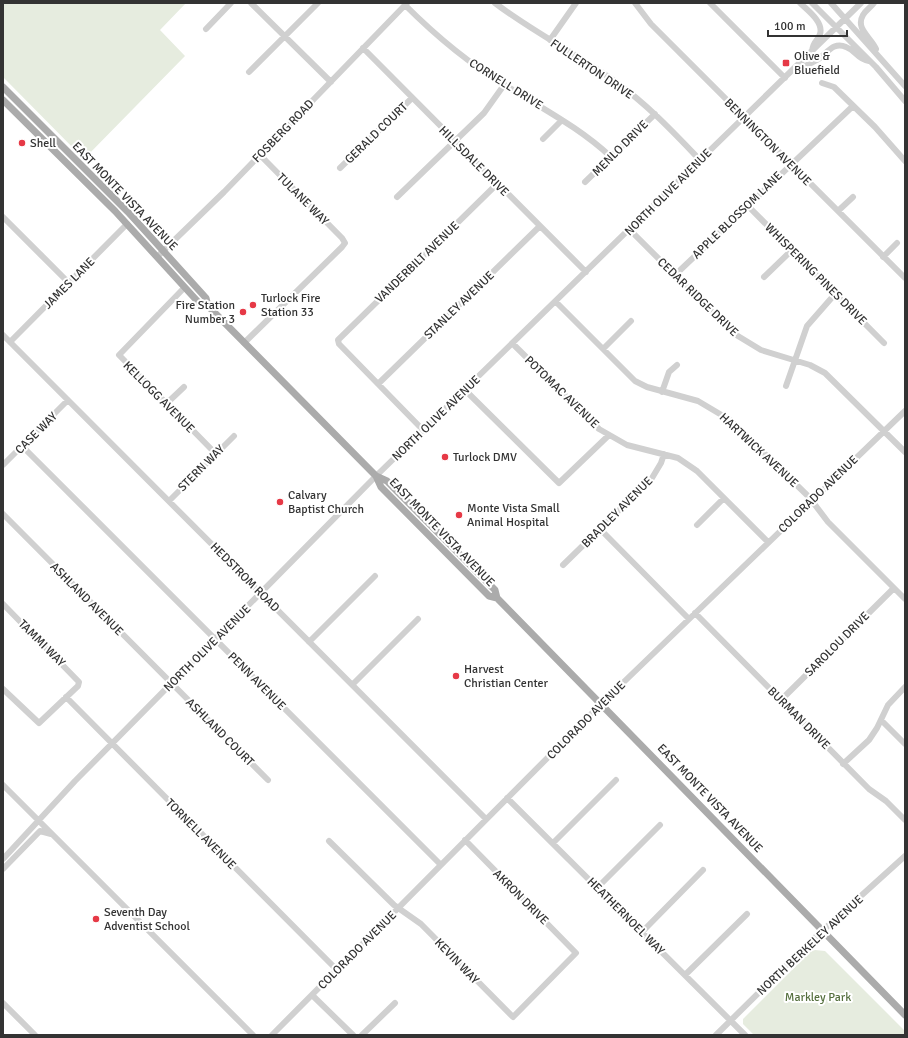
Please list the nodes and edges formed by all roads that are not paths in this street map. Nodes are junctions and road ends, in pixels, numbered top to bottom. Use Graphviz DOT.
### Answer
graph roads {
  1 [pos="231,3"];
  2 [pos="251,3"];
  3 [pos="318,3"];
  4 [pos="495,3"];
  5 [pos="576,3"];
  6 [pos="636,3"];
  7 [pos="710,3"];
  8 [pos="800,3"];
  9 [pos="812,3"];
  10 [pos="831,3"];
  11 [pos="861,3"];
  12 [pos="874,3"];
  13 [pos="406,4"];
  14 [pos="846,19"];
  15 [pos="836,28"];
  16 [pos="206,29"];
  17 [pos="285,36"];
  18 [pos="550,40"];
  19 [pos="363,48"];
  20 [pos="812,51"];
  21 [pos="878,56"];
  22 [pos="869,61"];
  23 [pos="249,72"];
  24 [pos="787,76"];
  25 [pos="331,82"];
  26 [pos="822,83"];
  27 [pos="504,85"];
  28 [pos="905,86"];
  29 [pos="3,87"];
  30 [pos="412,98"];
  31 [pos="3,100"];
  32 [pos="905,101"];
  33 [pos="853,106"];
  34 [pos="655,114"];
  35 [pos="743,118"];
  36 [pos="562,120"];
  37 [pos="543,139"];
  38 [pos="455,141"];
  39 [pos="260,156"];
  40 [pos="611,157"];
  41 [pos="700,160"];
  42 [pos="905,161"];
  43 [pos="791,164"];
  44 [pos="340,168"];
  45 [pos="585,182"];
  46 [pos="497,184"];
  47 [pos="397,197"];
  48 [pos="852,197"];
  49 [pos="747,205"];
  50 [pos="838,211"];
  51 [pos="3,218"];
  52 [pos="128,224"];
  53 [pos="540,226"];
  54 [pos="630,230"];
  55 [pos="897,243"];
  56 [pos="792,250"];
  57 [pos="163,251"];
  58 [pos="157,257"];
  59 [pos="883,257"];
  60 [pos="586,272"];
  61 [pos="675,275"];
  62 [pos="764,277"];
  63 [pos="905,278"];
  64 [pos="68,283"];
  65 [pos="184,288"];
  66 [pos="836,294"];
  67 [pos="556,302"];
  68 [pos="208,306"];
  69 [pos="631,321"];
  70 [pos="3,335"];
  71 [pos="10,342"];
  72 [pos="244,343"];
  73 [pos="884,343"];
  74 [pos="513,344"];
  75 [pos="603,349"];
  76 [pos="794,360"];
  77 [pos="677,365"];
  78 [pos="378,384"];
  79 [pos="184,386"];
  80 [pos="786,386"];
  81 [pos="465,390"];
  82 [pos="662,392"];
  83 [pos="68,400"];
  84 [pos="166,404"];
  85 [pos="905,411"];
  86 [pos="424,430"];
  87 [pos="884,431"];
  88 [pos="234,436"];
  89 [pos="608,436"];
  90 [pos="22,446"];
  91 [pos="905,452"];
  92 [pos="216,454"];
  93 [pos="664,454"];
  94 [pos="3,465"];
  95 [pos="376,476"];
  96 [pos="724,498"];
  97 [pos="812,500"];
  98 [pos="169,501"];
  99 [pos="3,514"];
  100 [pos="697,525"];
  101 [pos="600,529"];
  102 [pos="768,542"];
  103 [pos="448,555"];
  104 [pos="563,565"];
  105 [pos="476,571"];
  106 [pos="375,576"];
  107 [pos="894,588"];
  108 [pos="261,594"];
  109 [pos="497,598"];
  110 [pos="905,599"];
  111 [pos="3,604"];
  112 [pos="695,613"];
  113 [pos="418,619"];
  114 [pos="689,619"];
  115 [pos="215,640"];
  116 [pos="309,642"];
  117 [pos="172,684"];
  118 [pos="352,685"];
  119 [pos="905,687"];
  120 [pos="3,689"];
  121 [pos="66,698"];
  122 [pos="781,700"];
  123 [pos="602,703"];
  124 [pos="881,720"];
  125 [pos="112,744"];
  126 [pos="905,744"];
  127 [pos="843,764"];
  128 [pos="268,780"];
  129 [pos="616,780"];
  130 [pos="3,785"];
  131 [pos="507,798"];
  132 [pos="486,819"];
  133 [pos="39,820"];
  134 [pos="905,820"];
  135 [pos="660,824"];
  136 [pos="54,836"];
  137 [pos="465,840"];
  138 [pos="329,841"];
  139 [pos="553,843"];
  140 [pos="905,856"];
  141 [pos="3,859"];
  142 [pos="440,865"];
  143 [pos="3,869"];
  144 [pos="703,870"];
  145 [pos="597,888"];
  146 [pos="398,908"];
  147 [pos="747,914"];
  148 [pos="824,931"];
  149 [pos="642,932"];
  150 [pos="337,970"];
  151 [pos="685,975"];
  152 [pos="312,995"];
  153 [pos="3,1003"];
  154 [pos="395,1003"];
  155 [pos="905,1015"];
  156 [pos="513,1017"];
  157 [pos="730,1020"];
  158 [pos="35,1035"];
  159 [pos="253,1035"];
  160 [pos="272,1035"];
  161 [pos="353,1035"];
  162 [pos="362,1035"];
  163 [pos="716,1035"];
  164 [pos="745,1035"];
  1 -- 16 [label="street"];
  2 -- 17 [label="street"];
  3 -- 17 [label="street"];
  4 -- 18 [label="street, FULLERTON DRIVE"];
  5 -- 18 [label="street"];
  6 -- 35 [label="street, BENNINGTON AVENUE"];
  7 -- 24 [label="street"];
  8 -- 20 [label="street"];
  9 -- 15 [label="street"];
  10 -- 14 [label="street"];
  11 -- 14 [label="street, NORTH OLIVE AVENUE"];
  12 -- 21 [label="street"];
  13 -- 19 [label="street, FOSBERG ROAD"];
  13 -- 27 [label="street, CORNELL DRIVE"];
  14 -- 15 [label="street, NORTH OLIVE AVENUE"];
  14 -- 21 [label="street"];
  15 -- 20 [label="street, NORTH OLIVE AVENUE"];
  15 -- 22 [label="street"];
  17 -- 23 [label="street"];
  17 -- 25 [label="street"];
  18 -- 34 [label="street, FULLERTON DRIVE"];
  19 -- 25 [label="street, FOSBERG ROAD"];
  19 -- 30 [label="street, HILLSDALE DRIVE"];
  20 -- 24 [label="street, NORTH OLIVE AVENUE"];
  21 -- 28 [label="street"];
  22 -- 24 [label="street"];
  22 -- 32 [label="street"];
  24 -- 35 [label="street, NORTH OLIVE AVENUE"];
  25 -- 39 [label="street, FOSBERG ROAD"];
  26 -- 33 [label="street"];
  27 -- 36 [label="street, CORNELL DRIVE"];
  27 -- 38 [label="street"];
  29 -- 57 [label="main road, EAST MONTE VISTA AVENUE"];
  30 -- 38 [label="street, HILLSDALE DRIVE"];
  30 -- 44 [label="street, GERALD COURT"];
  31 -- 52 [label="main road, EAST MONTE VISTA AVENUE"];
  33 -- 42 [label="street"];
  33 -- 43 [label="street, APPLE BLOSSOM LANE"];
  34 -- 40 [label="street, MENLO DRIVE"];
  34 -- 41 [label="street, FULLERTON DRIVE"];
  35 -- 41 [label="street, NORTH OLIVE AVENUE"];
  35 -- 43 [label="street, BENNINGTON AVENUE"];
  36 -- 37 [label="street"];
  36 -- 40 [label="street, CORNELL DRIVE"];
  38 -- 46 [label="street, HILLSDALE DRIVE"];
  38 -- 47 [label="street"];
  39 -- 57 [label="street, FOSBERG ROAD"];
  39 -- 72 [label="street, TULANE WAY"];
  40 -- 45 [label="street, MENLO DRIVE"];
  41 -- 54 [label="street, NORTH OLIVE AVENUE"];
  43 -- 49 [label="street, APPLE BLOSSOM LANE"];
  43 -- 50 [label="street, BENNINGTON AVENUE"];
  46 -- 53 [label="street, HILLSDALE DRIVE"];
  46 -- 78 [label="street, VANDERBILT AVENUE"];
  48 -- 50 [label="street"];
  49 -- 56 [label="street, WHISPERING PINES DRIVE"];
  49 -- 61 [label="street, APPLE BLOSSOM LANE"];
  50 -- 59 [label="street, BENNINGTON AVENUE"];
  51 -- 64 [label="street"];
  52 -- 58 [label="main road, EAST MONTE VISTA AVENUE"];
  52 -- 64 [label="street, JAMES LANE"];
  53 -- 60 [label="street, HILLSDALE DRIVE"];
  53 -- 78 [label="street, STANLEY AVENUE"];
  54 -- 60 [label="street, NORTH OLIVE AVENUE"];
  54 -- 61 [label="street, CEDAR RIDGE DRIVE"];
  55 -- 59 [label="street"];
  56 -- 62 [label="street"];
  56 -- 66 [label="street, WHISPERING PINES DRIVE"];
  57 -- 58 [label="street, FOSBERG ROAD"];
  57 -- 68 [label="main road, EAST MONTE VISTA AVENUE"];
  58 -- 65 [label="main road, EAST MONTE VISTA AVENUE"];
  59 -- 63 [label="street, BENNINGTON AVENUE"];
  60 -- 67 [label="street, NORTH OLIVE AVENUE"];
  61 -- 76 [label="street, CEDAR RIDGE DRIVE"];
  64 -- 71 [label="street, JAMES LANE"];
  65 -- 68 [label="main road, EAST MONTE VISTA AVENUE"];
  65 -- 84 [label="street, KELLOGG AVENUE"];
  66 -- 73 [label="street, WHISPERING PINES DRIVE"];
  66 -- 76 [label="street"];
  67 -- 74 [label="street, NORTH OLIVE AVENUE"];
  67 -- 75 [label="street, HARTWICK AVENUE"];
  68 -- 72 [label="main road, EAST MONTE VISTA AVENUE"];
  69 -- 75 [label="street"];
  70 -- 71 [label="street, HEDSTROM ROAD"];
  71 -- 83 [label="street, HEDSTROM ROAD"];
  72 -- 95 [label="main road, EAST MONTE VISTA AVENUE"];
  74 -- 81 [label="street, NORTH OLIVE AVENUE"];
  74 -- 89 [label="street, POTOMAC AVENUE"];
  75 -- 82 [label="street, HARTWICK AVENUE"];
  76 -- 80 [label="street"];
  76 -- 87 [label="street, CEDAR RIDGE DRIVE"];
  77 -- 82 [label="street"];
  78 -- 86 [label="street"];
  79 -- 84 [label="street"];
  81 -- 86 [label="street, NORTH OLIVE AVENUE"];
  81 -- 89 [label="street"];
  82 -- 97 [label="street, HARTWICK AVENUE"];
  83 -- 90 [label="street, CASE WAY"];
  83 -- 98 [label="street, HEDSTROM ROAD"];
  84 -- 92 [label="street, KELLOGG AVENUE"];
  85 -- 87 [label="street, COLORADO AVENUE"];
  86 -- 95 [label="street, NORTH OLIVE AVENUE"];
  87 -- 91 [label="street, CEDAR RIDGE DRIVE"];
  87 -- 97 [label="street, COLORADO AVENUE"];
  88 -- 92 [label="street, STERN WAY"];
  89 -- 93 [label="street, POTOMAC AVENUE"];
  90 -- 94 [label="street, CASE WAY"];
  90 -- 115 [label="street, PENN AVENUE"];
  92 -- 98 [label="street, STERN WAY"];
  93 -- 96 [label="street, POTOMAC AVENUE"];
  93 -- 101 [label="street, BRADLEY AVENUE"];
  95 -- 103 [label="main road, EAST MONTE VISTA AVENUE"];
  95 -- 105 [label="main road, EAST MONTE VISTA AVENUE"];
  95 -- 108 [label="street, NORTH OLIVE AVENUE"];
  96 -- 100 [label="street"];
  96 -- 102 [label="street, POTOMAC AVENUE"];
  97 -- 102 [label="street, COLORADO AVENUE"];
  97 -- 107 [label="street, HARTWICK AVENUE"];
  98 -- 108 [label="street, HEDSTROM ROAD"];
  99 -- 117 [label="street, ASHLAND AVENUE"];
  101 -- 104 [label="street, BRADLEY AVENUE"];
  101 -- 114 [label="street"];
  102 -- 112 [label="street, COLORADO AVENUE"];
  103 -- 105 [label="main road"];
  103 -- 109 [label="main road, EAST MONTE VISTA AVENUE"];
  105 -- 109 [label="main road, EAST MONTE VISTA AVENUE"];
  106 -- 116 [label="street"];
  107 -- 110 [label="street, HARTWICK AVENUE"];
  107 -- 122 [label="street, SAROLOU DRIVE"];
  108 -- 115 [label="street, NORTH OLIVE AVENUE"];
  108 -- 116 [label="street, HEDSTROM ROAD"];
  109 -- 123 [label="main road, EAST MONTE VISTA AVENUE"];
  111 -- 121 [label="street, TAMMI WAY"];
  112 -- 114 [label="street, COLORADO AVENUE"];
  112 -- 122 [label="street, BURMAN DRIVE"];
  113 -- 118 [label="street"];
  114 -- 123 [label="street, COLORADO AVENUE"];
  115 -- 117 [label="street, NORTH OLIVE AVENUE"];
  115 -- 142 [label="street, PENN AVENUE"];
  116 -- 118 [label="street, HEDSTROM ROAD"];
  117 -- 125 [label="street, NORTH OLIVE AVENUE"];
  117 -- 128 [label="street, ASHLAND COURT"];
  118 -- 132 [label="street, HEDSTROM ROAD"];
  119 -- 124 [label="street"];
  120 -- 121 [label="street"];
  121 -- 125 [label="street, TORNELL AVENUE"];
  122 -- 127 [label="street, BURMAN DRIVE"];
  123 -- 131 [label="street, COLORADO AVENUE"];
  123 -- 148 [label="main road, EAST MONTE VISTA AVENUE"];
  124 -- 126 [label="street"];
  124 -- 127 [label="street"];
  125 -- 133 [label="street, NORTH OLIVE AVENUE"];
  125 -- 150 [label="street, TORNELL AVENUE"];
  127 -- 134 [label="street, BURMAN DRIVE"];
  129 -- 139 [label="street"];
  130 -- 133 [label="street"];
  131 -- 132 [label="street, COLORADO AVENUE"];
  131 -- 139 [label="street, HEATHERNOEL WAY"];
  132 -- 137 [label="street, COLORADO AVENUE"];
  133 -- 136 [label="street"];
  133 -- 141 [label="street, NORTH OLIVE AVENUE"];
  135 -- 145 [label="street"];
  136 -- 143 [label="street"];
  136 -- 159 [label="street"];
  137 -- 142 [label="street, COLORADO AVENUE"];
  137 -- 156 [label="street, AKRON DRIVE"];
  138 -- 146 [label="street, KEVIN WAY"];
  139 -- 145 [label="street, HEATHERNOEL WAY"];
  140 -- 148 [label="street, NORTH BERKELEY AVENUE"];
  142 -- 146 [label="street, COLORADO AVENUE"];
  144 -- 149 [label="street"];
  145 -- 149 [label="street, HEATHERNOEL WAY"];
  146 -- 150 [label="street, COLORADO AVENUE"];
  146 -- 156 [label="street, KEVIN WAY"];
  147 -- 151 [label="street"];
  148 -- 155 [label="main road, EAST MONTE VISTA AVENUE"];
  148 -- 157 [label="street, NORTH BERKELEY AVENUE"];
  149 -- 151 [label="street, HEATHERNOEL WAY"];
  150 -- 152 [label="street, COLORADO AVENUE"];
  151 -- 157 [label="street, HEATHERNOEL WAY"];
  152 -- 160 [label="street, COLORADO AVENUE"];
  152 -- 161 [label="street"];
  153 -- 158 [label="street"];
  154 -- 162 [label="street"];
  157 -- 163 [label="street, NORTH BERKELEY AVENUE"];
  157 -- 164 [label="street, HEATHERNOEL WAY"];
}
